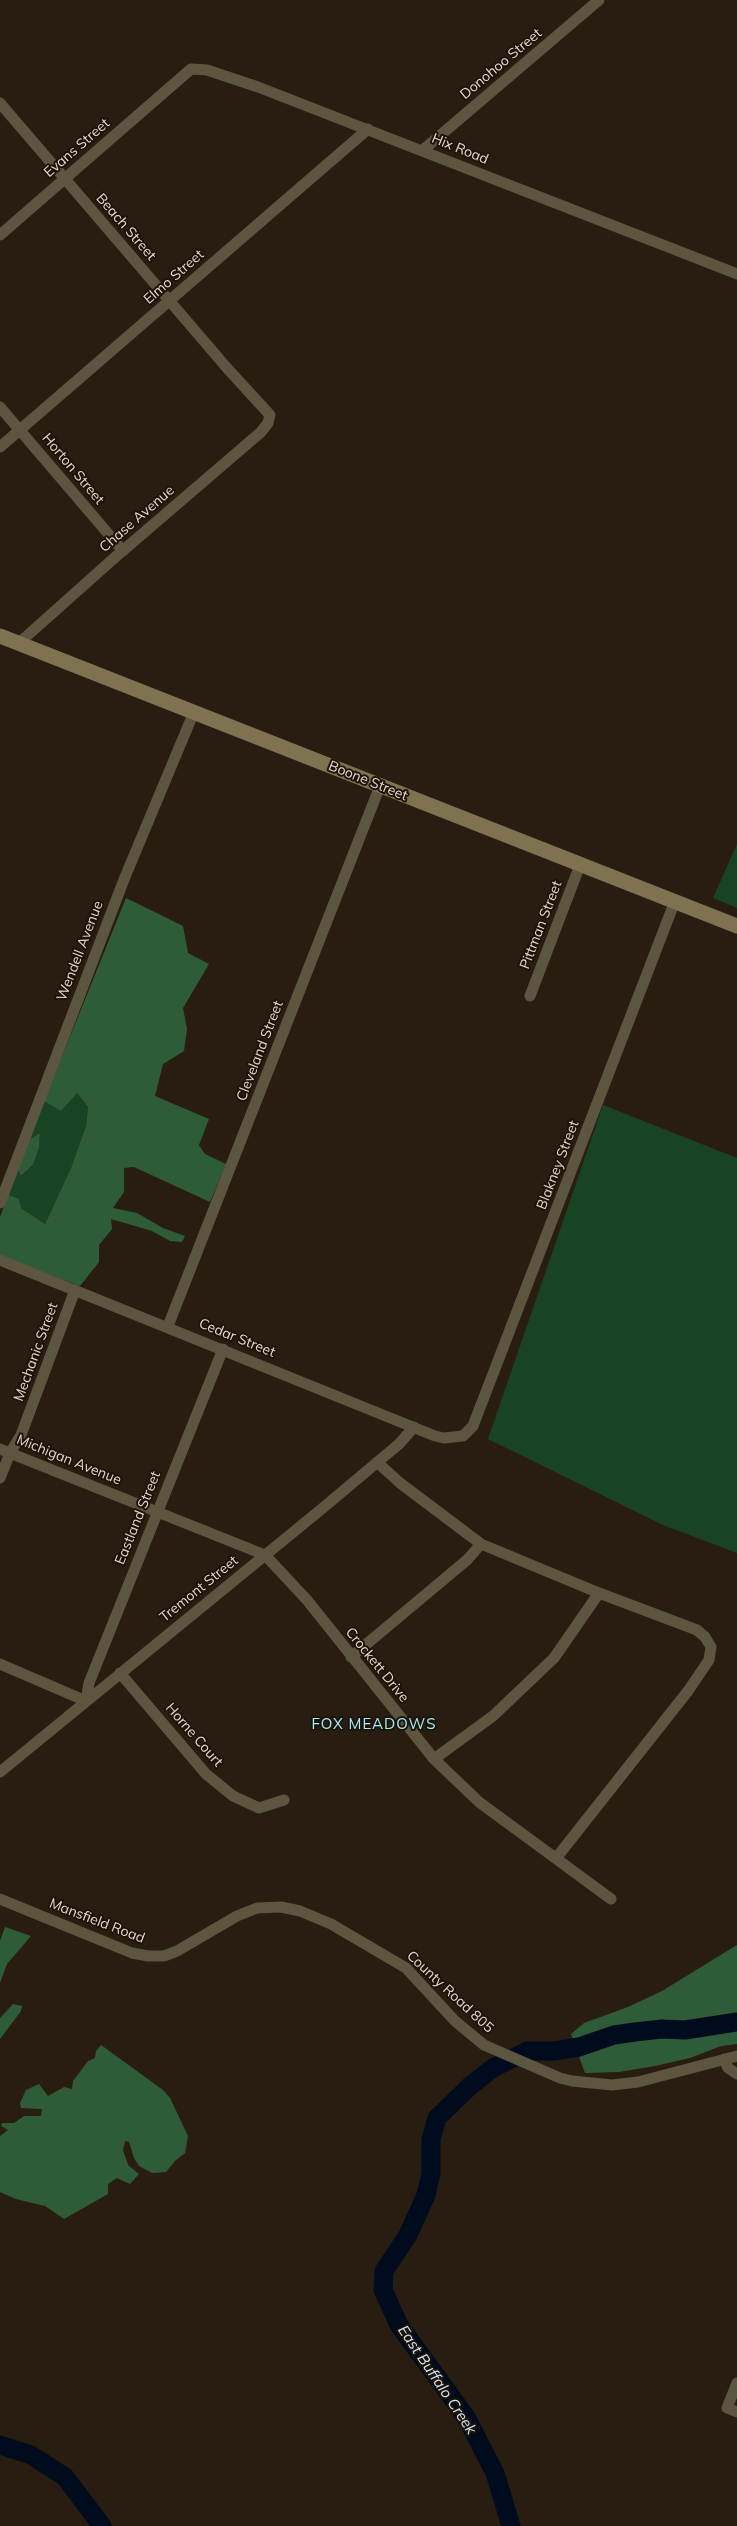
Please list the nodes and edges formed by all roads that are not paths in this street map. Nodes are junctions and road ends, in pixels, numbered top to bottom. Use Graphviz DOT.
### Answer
graph roads {
  1 [pos="599,0"];
  2 [pos="174,84"];
  3 [pos="0,103"];
  4 [pos="368,129"];
  5 [pos="422,150"];
  6 [pos="64,179"];
  7 [pos="0,235"];
  8 [pos="737,274"];
  9 [pos="170,301"];
  10 [pos="0,407"];
  11 [pos="270,415"];
  12 [pos="20,430"];
  13 [pos="0,448"];
  14 [pos="122,551"];
  15 [pos="0,636"];
  16 [pos="19,643"];
  17 [pos="194,712"];
  18 [pos="380,786"];
  19 [pos="580,865"];
  20 [pos="675,901"];
  21 [pos="737,926"];
  22 [pos="530,996"];
  23 [pos="0,1203"];
  24 [pos="0,1260"];
  25 [pos="75,1290"];
  26 [pos="168,1326"];
  27 [pos="223,1349"];
  28 [pos="414,1427"];
  29 [pos="462,1436"];
  30 [pos="5,1451"];
  31 [pos="377,1462"];
  32 [pos="0,1478"];
  33 [pos="157,1512"];
  34 [pos="481,1544"];
  35 [pos="265,1555"];
  36 [pos="599,1593"];
  37 [pos="351,1657"];
  38 [pos="0,1664"];
  39 [pos="120,1673"];
  40 [pos="86,1701"];
  41 [pos="434,1759"];
  42 [pos="0,1772"];
  43 [pos="284,1800"];
  44 [pos="557,1857"];
  45 [pos="0,1899"];
  46 [pos="611,1899"];
  47 [pos="265,1907"];
  48 [pos="737,2056"];
  49 [pos="724,2059"];
  50 [pos="737,2074"];
  51 [pos="737,2383"];
  52 [pos="737,2412"];
  1 -- 5 [label="street, Donohoo Street"];
  2 -- 4 [label="street, Hix Road"];
  2 -- 6 [label="street, Evans Street"];
  3 -- 6 [label="street, Beach Street"];
  4 -- 5 [label="street, Hix Road"];
  4 -- 9 [label="street, Elmo Street"];
  5 -- 8 [label="street, Hix Road"];
  6 -- 7 [label="street, Evans Street"];
  6 -- 9 [label="street, Beach Street"];
  9 -- 11 [label="street, Beach Street"];
  9 -- 12 [label="street, Elmo Street"];
  10 -- 12 [label="street, Horton Street"];
  11 -- 14 [label="street, Chase Avenue"];
  12 -- 13 [label="street, Elmo Street"];
  12 -- 14 [label="street, Horton Street"];
  14 -- 16 [label="street, Chase Avenue"];
  15 -- 16 [label="street, Boone Street"];
  16 -- 17 [label="street, Boone Street"];
  17 -- 18 [label="street, Boone Street"];
  17 -- 23 [label="street, Wendell Avenue"];
  18 -- 19 [label="street, Boone Street"];
  18 -- 26 [label="street, Cleveland Street"];
  19 -- 20 [label="street, Boone Street"];
  19 -- 22 [label="street, Pittman Street"];
  20 -- 21 [label="street, Boone Street"];
  20 -- 29 [label="street, Blakney Street"];
  24 -- 25 [label="street, Cedar Street"];
  25 -- 26 [label="street, Cedar Street"];
  25 -- 30 [label="street, Mechanic Street"];
  26 -- 27 [label="street, Cedar Street"];
  27 -- 28 [label="street, Cedar Street"];
  27 -- 33 [label="street, Eastland Street"];
  28 -- 29 [label="street, Cedar Street"];
  28 -- 31 [label="street, Tremont Street"];
  30 -- 32 [label="street, Mechanic Street"];
  30 -- 33 [label="street, Michigan Avenue"];
  31 -- 34 [label="street"];
  31 -- 35 [label="street, Tremont Street"];
  33 -- 35 [label="street, Michigan Avenue"];
  33 -- 40 [label="street, Eastland Street"];
  34 -- 36 [label="street"];
  34 -- 37 [label="street"];
  35 -- 37 [label="street, Crockett Drive"];
  35 -- 39 [label="street, Tremont Street"];
  36 -- 41 [label="street"];
  36 -- 44 [label="street"];
  37 -- 41 [label="street, Crockett Drive"];
  38 -- 40 [label="street"];
  39 -- 40 [label="street, Tremont Street"];
  39 -- 43 [label="street, Horne Court"];
  40 -- 42 [label="street, Tremont Street"];
  41 -- 44 [label="street, Crockett Drive"];
  44 -- 46 [label="street, Crockett Drive"];
  45 -- 47 [label="street, Mansfield Road"];
  47 -- 49 [label="street, County Road 805"];
  48 -- 49 [label="street, County Road 805"];
  49 -- 50 [label="street"];
  51 -- 52 [label="street"];
}
